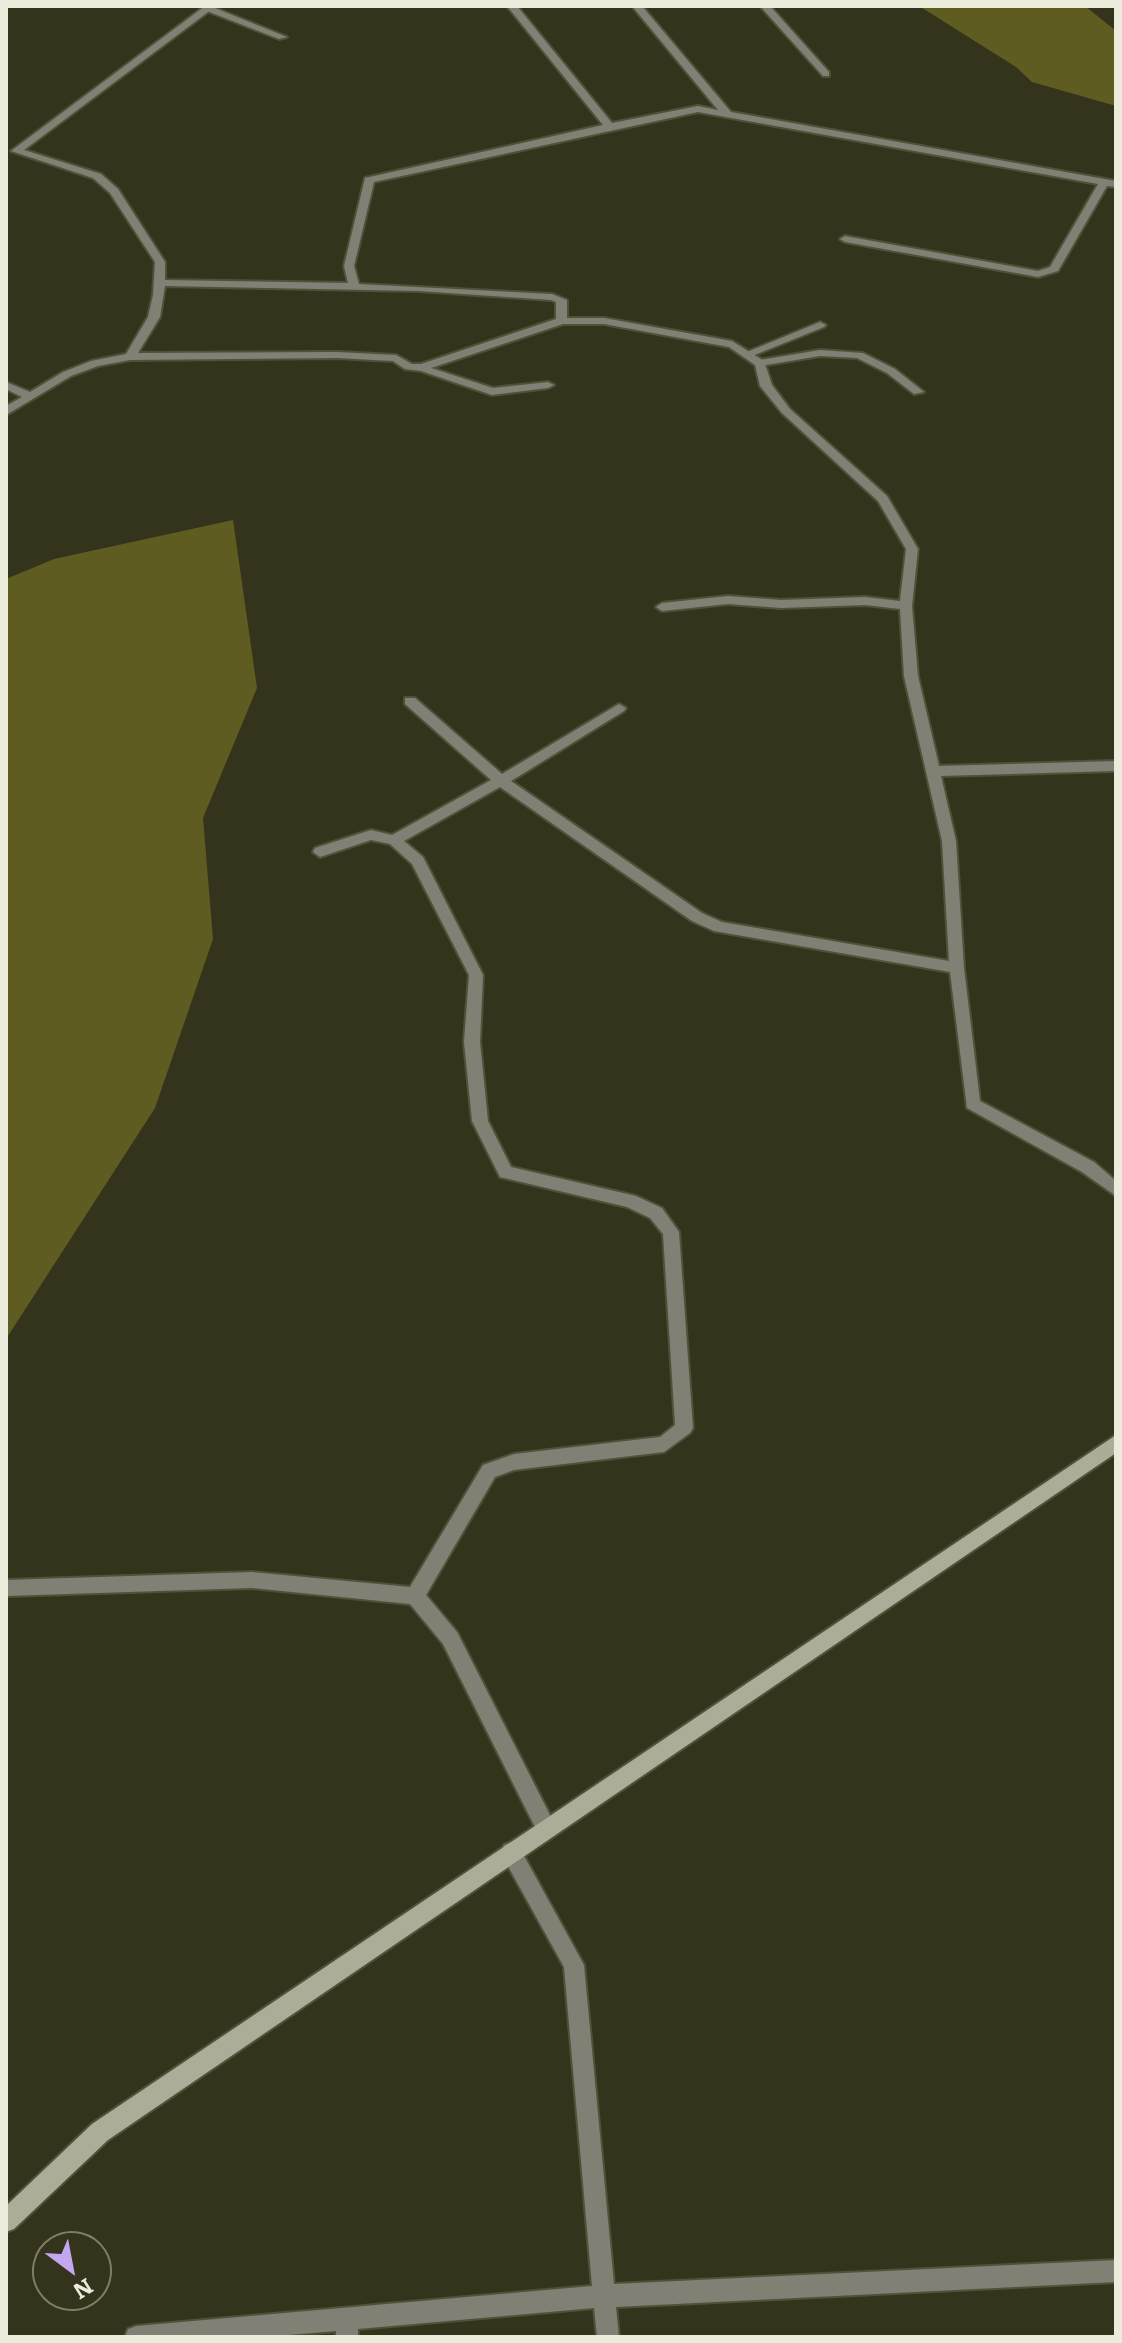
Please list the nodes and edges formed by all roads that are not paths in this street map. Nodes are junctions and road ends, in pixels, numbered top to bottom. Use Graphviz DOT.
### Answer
graph roads {
  1 [pos="512,6"];
  2 [pos="637,6"];
  3 [pos="765,6"];
  4 [pos="209,7"];
  5 [pos="282,37"];
  6 [pos="826,74"];
  7 [pos="727,114"];
  8 [pos="610,127"];
  9 [pos="1110,183"];
  10 [pos="845,239"];
  11 [pos="160,283"];
  12 [pos="354,287"];
  13 [pos="562,321"];
  14 [pos="820,325"];
  15 [pos="748,354"];
  16 [pos="130,357"];
  17 [pos="760,363"];
  18 [pos="422,368"];
  19 [pos="6,385"];
  20 [pos="548,385"];
  21 [pos="918,392"];
  22 [pos="30,396"];
  23 [pos="6,411"];
  24 [pos="906,606"];
  25 [pos="662,607"];
  26 [pos="410,701"];
  27 [pos="619,708"];
  28 [pos="1116,766"];
  29 [pos="933,771"];
  30 [pos="501,781"];
  31 [pos="394,840"];
  32 [pos="320,852"];
  33 [pos="957,968"];
  34 [pos="1116,1190"];
  35 [pos="1116,1443"];
  36 [pos="6,1588"];
  37 [pos="415,1596"];
  38 [pos="546,1828"];
  39 [pos="511,1852"];
  40 [pos="6,2221"];
  41 [pos="1116,2271"];
  42 [pos="606,2296"];
  43 [pos="347,2328"];
  44 [pos="136,2337"];
  45 [pos="608,2337"];
  1 -- 8 [label="street"];
  2 -- 7 [label="street"];
  3 -- 6 [label="street"];
  4 -- 5 [label="street"];
  4 -- 11 [label="street"];
  7 -- 8 [label="street"];
  7 -- 9 [label="street"];
  8 -- 12 [label="street"];
  9 -- 10 [label="street"];
  11 -- 12 [label="street"];
  11 -- 16 [label="street"];
  12 -- 13 [label="street"];
  13 -- 15 [label="street"];
  13 -- 18 [label="street"];
  14 -- 15 [label="street"];
  15 -- 17 [label="street"];
  16 -- 18 [label="street"];
  16 -- 22 [label="street"];
  17 -- 21 [label="street"];
  17 -- 24 [label="street"];
  18 -- 20 [label="street"];
  19 -- 22 [label="street"];
  22 -- 23 [label="street"];
  24 -- 25 [label="street"];
  24 -- 29 [label="street"];
  26 -- 30 [label="street"];
  27 -- 30 [label="street"];
  28 -- 29 [label="street"];
  29 -- 33 [label="street"];
  30 -- 31 [label="street"];
  30 -- 33 [label="street"];
  31 -- 32 [label="street"];
  31 -- 37 [label="street"];
  33 -- 34 [label="street"];
  35 -- 38 [label="street"];
  36 -- 37 [label="street"];
  37 -- 38 [label="street"];
  38 -- 39 [label="street"];
  39 -- 40 [label="street"];
  39 -- 42 [label="street"];
  41 -- 42 [label="street"];
  42 -- 43 [label="street"];
  42 -- 45 [label="street"];
  43 -- 44 [label="street"];
}
